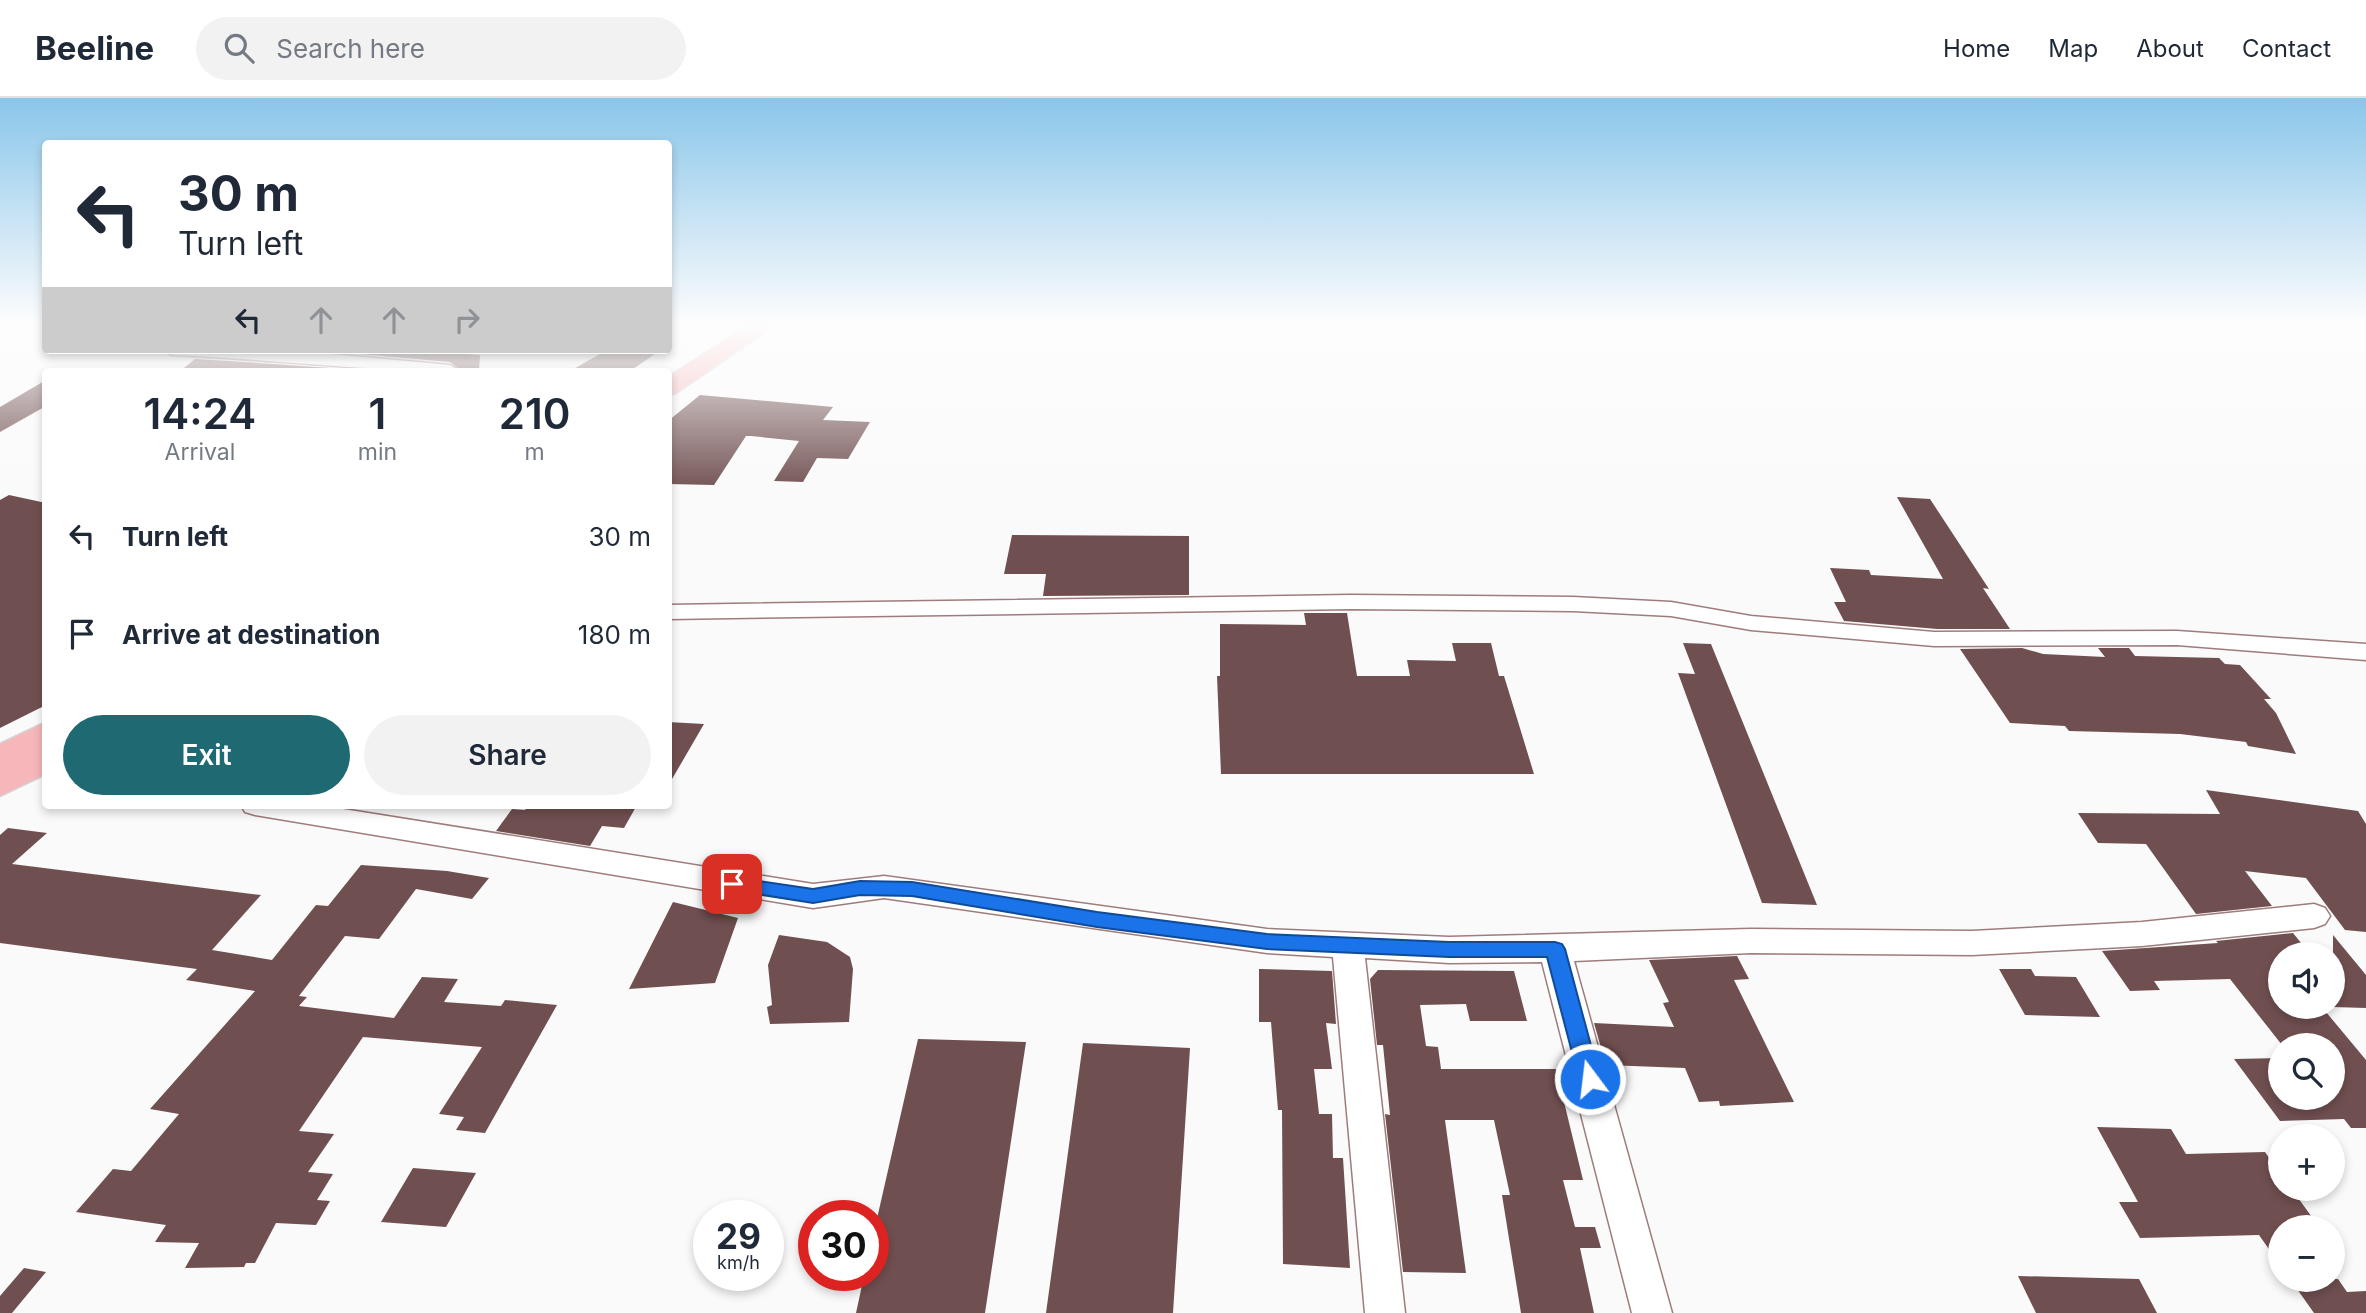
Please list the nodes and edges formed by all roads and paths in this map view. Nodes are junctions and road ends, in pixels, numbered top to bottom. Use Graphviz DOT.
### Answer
graph roads {
  1 [pos="672,612"];
  2 [pos="2366,652"];
  3 [pos="42,740"];
  4 [pos="24,769"];
  5 [pos="280,809"];
  6 [pos="2314,916"];
  7 [pos="1348,945"];
  8 [pos="1555,949"];
  9 [pos="1385,1313"];
  10 [pos="1652,1313"];
  1 -- 2 [label="street"];
  3 -- 4 [label="main road"];
  5 -- 7 [label="street"];
  6 -- 8 [label="street"];
  7 -- 8 [label="street"];
  7 -- 9 [label="street"];
  8 -- 10 [label="street"];
}
